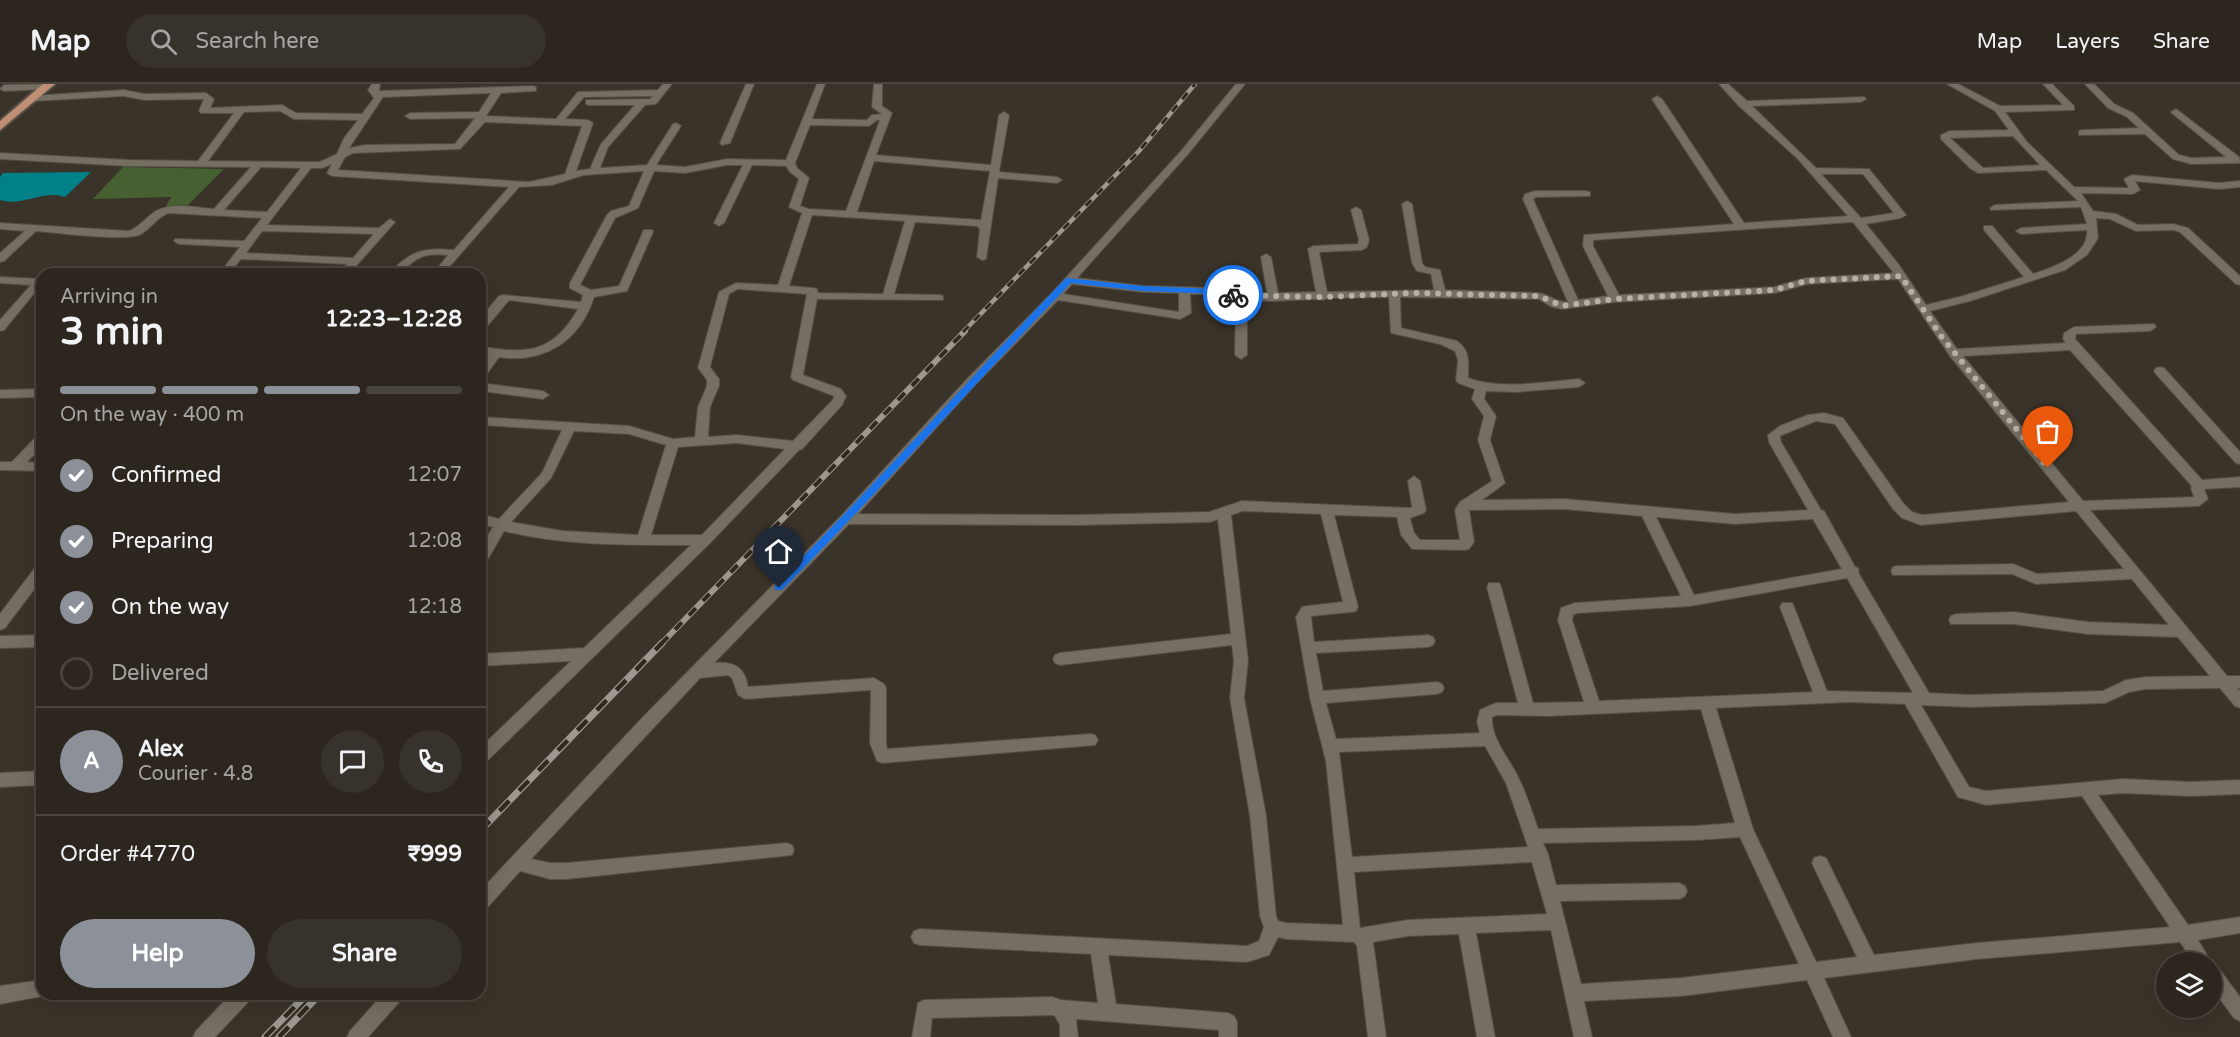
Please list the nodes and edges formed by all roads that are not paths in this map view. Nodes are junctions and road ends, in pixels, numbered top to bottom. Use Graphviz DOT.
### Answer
graph roads {
  1 [pos="668,84"];
  2 [pos="750,84"];
  3 [pos="821,84"];
  4 [pos="878,84"];
  5 [pos="1241,84"];
  6 [pos="1724,84"];
  7 [pos="1951,84"];
  8 [pos="2047,84"];
  9 [pos="2089,84"];
  10 [pos="48,86"];
  11 [pos="4,88"];
  12 [pos="414,88"];
  13 [pos="377,89"];
  14 [pos="533,89"];
  15 [pos="498,90"];
  16 [pos="662,93"];
  17 [pos="34,98"];
  18 [pos="1657,99"];
  19 [pos="1860,99"];
  20 [pos="572,102"];
  21 [pos="642,103"];
  22 [pos="1742,104"];
  23 [pos="242,109"];
  24 [pos="1998,109"];
  25 [pos="2176,112"];
  26 [pos="1004,115"];
  27 [pos="410,116"];
  28 [pos="366,117"];
  29 [pos="886,117"];
  30 [pos="479,118"];
  31 [pos="558,122"];
  32 [pos="808,122"];
  33 [pos="676,126"];
  34 [pos="0,127"];
  35 [pos="2147,131"];
  36 [pos="2015,133"];
  37 [pos="2082,133"];
  38 [pos="725,143"];
  39 [pos="340,154"];
  40 [pos="0,156"];
  41 [pos="872,158"];
  42 [pos="2238,161"];
  43 [pos="749,162"];
  44 [pos="790,163"];
  45 [pos="201,164"];
  46 [pos="259,164"];
  47 [pos="308,165"];
  48 [pos="2050,167"];
  49 [pos="650,168"];
  50 [pos="594,171"];
  51 [pos="995,171"];
  52 [pos="1813,171"];
  53 [pos="570,174"];
  54 [pos="1057,180"];
  55 [pos="516,184"];
  56 [pos="2240,184"];
  57 [pos="2073,190"];
  58 [pos="1586,194"];
  59 [pos="1407,204"];
  60 [pos="1995,208"];
  61 [pos="2087,209"];
  62 [pos="1356,210"];
  63 [pos="217,212"];
  64 [pos="808,213"];
  65 [pos="851,214"];
  66 [pos="270,215"];
  67 [pos="911,218"];
  68 [pos="1857,220"];
  69 [pos="390,222"];
  70 [pos="719,223"];
  71 [pos="0,226"];
  72 [pos="1741,226"];
  73 [pos="2093,227"];
  74 [pos="34,228"];
  75 [pos="260,228"];
  76 [pos="1988,228"];
  77 [pos="985,229"];
  78 [pos="382,231"];
  79 [pos="2021,231"];
  80 [pos="648,232"];
  81 [pos="179,241"];
  82 [pos="248,244"];
  83 [pos="456,253"];
  84 [pos="239,256"];
  85 [pos="1,257"];
  86 [pos="982,257"];
  87 [pos="1266,257"];
  88 [pos="356,261"];
  89 [pos="229,268"];
  90 [pos="350,268"];
  91 [pos="401,268"];
  92 [pos="443,268"];
  93 [pos="1901,276"];
  94 [pos="2031,278"];
  95 [pos="0,280"];
  96 [pos="1069,280"];
  97 [pos="36,282"];
  98 [pos="2240,282"];
  99 [pos="36,286"];
  100 [pos="783,288"];
  101 [pos="1184,290"];
  102 [pos="1394,293"];
  103 [pos="1440,293"];
  104 [pos="589,294"];
  105 [pos="814,296"];
  106 [pos="1055,296"];
  107 [pos="888,297"];
  108 [pos="1242,297"];
  109 [pos="1323,297"];
  110 [pos="939,298"];
  111 [pos="1273,298"];
  112 [pos="1615,299"];
  113 [pos="1575,305"];
  114 [pos="585,306"];
  115 [pos="1922,309"];
  116 [pos="486,319"];
  117 [pos="0,327"];
  118 [pos="2150,327"];
  119 [pos="2073,346"];
  120 [pos="486,351"];
  121 [pos="496,353"];
  122 [pos="1954,353"];
  123 [pos="1241,355"];
  124 [pos="486,367"];
  125 [pos="2160,371"];
  126 [pos="1579,383"];
  127 [pos="1481,387"];
  128 [pos="486,388"];
  129 [pos="36,393"];
  130 [pos="0,394"];
  131 [pos="543,395"];
  132 [pos="486,421"];
  133 [pos="570,427"];
  134 [pos="701,442"];
  135 [pos="673,443"];
  136 [pos="36,444"];
  137 [pos="798,446"];
  138 [pos="2240,460"];
  139 [pos="0,466"];
  140 [pos="16,466"];
  141 [pos="36,467"];
  142 [pos="1414,481"];
  143 [pos="2240,482"];
  144 [pos="2199,485"];
  145 [pos="1465,505"];
  146 [pos="2080,506"];
  147 [pos="1326,508"];
  148 [pos="1647,512"];
  149 [pos="1224,513"];
  150 [pos="1402,513"];
  151 [pos="1819,514"];
  152 [pos="846,519"];
  153 [pos="486,521"];
  154 [pos="501,525"];
  155 [pos="643,540"];
  156 [pos="705,540"];
  157 [pos="486,550"];
  158 [pos="1898,571"];
  159 [pos="1853,572"];
  160 [pos="2136,574"];
  161 [pos="36,577"];
  162 [pos="1494,586"];
  163 [pos="1690,601"];
  164 [pos="1787,607"];
  165 [pos="1956,620"];
  166 [pos="0,624"];
  167 [pos="2181,631"];
  168 [pos="1239,639"];
  169 [pos="36,641"];
  170 [pos="1428,641"];
  171 [pos="0,642"];
  172 [pos="1308,648"];
  173 [pos="587,654"];
  174 [pos="1060,659"];
  175 [pos="486,660"];
  176 [pos="695,673"];
  177 [pos="2224,682"];
  178 [pos="2240,682"];
  179 [pos="1437,688"];
  180 [pos="1822,697"];
  181 [pos="1317,698"];
  182 [pos="1917,698"];
  183 [pos="1706,701"];
  184 [pos="2240,702"];
  185 [pos="1593,707"];
  186 [pos="1527,710"];
  187 [pos="1490,739"];
  188 [pos="1090,740"];
  189 [pos="1332,746"];
  190 [pos="486,752"];
  191 [pos="36,778"];
  192 [pos="0,780"];
  193 [pos="2240,787"];
  194 [pos="2086,789"];
  195 [pos="1745,829"];
  196 [pos="1534,836"];
  197 [pos="786,850"];
  198 [pos="1540,854"];
  199 [pos="517,862"];
  200 [pos="1820,862"];
  201 [pos="1345,864"];
  202 [pos="1679,891"];
  203 [pos="1548,893"];
  204 [pos="486,896"];
  205 [pos="1555,922"];
  206 [pos="1466,926"];
  207 [pos="2240,926"];
  208 [pos="1272,927"];
  209 [pos="2184,934"];
  210 [pos="1356,935"];
  211 [pos="920,937"];
  212 [pos="1098,946"];
  213 [pos="2196,952"];
  214 [pos="1869,963"];
  215 [pos="1810,969"];
  216 [pos="2222,987"];
  217 [pos="36,990"];
  218 [pos="1574,993"];
  219 [pos="0,995"];
  220 [pos="238,1000"];
  221 [pos="390,1000"];
  222 [pos="1061,1009"];
  223 [pos="1108,1012"];
  224 [pos="2240,1012"];
  225 [pos="202,1037"];
  226 [pos="356,1037"];
  227 [pos="921,1037"];
  228 [pos="1069,1037"];
  229 [pos="1228,1037"];
  230 [pos="1377,1037"];
  231 [pos="1486,1037"];
  232 [pos="1583,1037"];
  233 [pos="1842,1037"];
  1 -- 16 [label="street"];
  2 -- 38 [label="street"];
  3 -- 32 [label="street"];
  4 -- 29 [label="street"];
  5 -- 96 [label="street"];
  6 -- 22 [label="street"];
  7 -- 24 [label="street"];
  8 -- 24 [label="street"];
  9 -- 35 [label="street"];
  10 -- 11 [label="street"];
  10 -- 17 [label="main road"];
  12 -- 13 [label="street"];
  12 -- 15 [label="street"];
  13 -- 28 [label="street"];
  14 -- 15 [label="street"];
  15 -- 30 [label="street"];
  16 -- 20 [label="street"];
  16 -- 21 [label="street"];
  17 -- 23 [label="street"];
  17 -- 34 [label="main road"];
  18 -- 72 [label="street"];
  19 -- 22 [label="street"];
  20 -- 21 [label="street"];
  20 -- 31 [label="street"];
  21 -- 50 [label="street"];
  22 -- 52 [label="street"];
  23 -- 28 [label="street"];
  23 -- 45 [label="street"];
  24 -- 36 [label="street"];
  25 -- 42 [label="street"];
  26 -- 51 [label="street"];
  27 -- 30 [label="street"];
  28 -- 39 [label="street"];
  29 -- 32 [label="street"];
  29 -- 41 [label="street"];
  30 -- 31 [label="street"];
  30 -- 39 [label="street"];
  31 -- 53 [label="street"];
  32 -- 44 [label="street"];
  33 -- 49 [label="street"];
  35 -- 37 [label="street"];
  35 -- 42 [label="street"];
  36 -- 48 [label="street"];
  36 -- 48 [label="street"];
  39 -- 47 [label="street"];
  39 -- 55 [label="street"];
  40 -- 45 [label="street"];
  41 -- 51 [label="street"];
  41 -- 65 [label="street"];
  43 -- 44 [label="street"];
  43 -- 49 [label="street"];
  43 -- 70 [label="street"];
  44 -- 64 [label="street"];
  45 -- 46 [label="street"];
  46 -- 47 [label="street"];
  46 -- 63 [label="street"];
  47 -- 66 [label="street"];
  48 -- 57 [label="street"];
  49 -- 50 [label="street"];
  49 -- 104 [label="street"];
  50 -- 53 [label="street"];
  51 -- 54 [label="street"];
  51 -- 77 [label="street"];
  52 -- 68 [label="street"];
  52 -- 68 [label="street"];
  53 -- 55 [label="street"];
  55 -- 83 [label="street"];
  56 -- 57 [label="street"];
  57 -- 61 [label="street"];
  58 -- 113 [label="street"];
  59 -- 103 [label="street"];
  60 -- 61 [label="street"];
  61 -- 73 [label="street"];
  61 -- 98 [label="street"];
  62 -- 109 [label="street"];
  63 -- 66 [label="street"];
  63 -- 74 [label="street"];
  64 -- 65 [label="street"];
  64 -- 100 [label="street"];
  65 -- 67 [label="street"];
  66 -- 75 [label="street"];
  67 -- 77 [label="street"];
  67 -- 107 [label="street"];
  68 -- 72 [label="street"];
  68 -- 93 [label="street"];
  69 -- 78 [label="street"];
  71 -- 74 [label="street"];
  72 -- 112 [label="street"];
  73 -- 79 [label="street"];
  73 -- 94 [label="street"];
  74 -- 85 [label="street"];
  75 -- 78 [label="street"];
  75 -- 82 [label="street"];
  76 -- 94 [label="street"];
  77 -- 86 [label="street"];
  78 -- 88 [label="street"];
  80 -- 104 [label="street"];
  81 -- 82 [label="street"];
  82 -- 84 [label="street"];
  83 -- 91 [label="street"];
  83 -- 92 [label="street"];
  84 -- 88 [label="street"];
  84 -- 89 [label="street"];
  87 -- 111 [label="street"];
  88 -- 90 [label="street"];
  93 -- 112 [label="street"];
  93 -- 115 [label="street"];
  94 -- 115 [label="street"];
  95 -- 97 [label="street"];
  96 -- 101 [label="street"];
  96 -- 106 [label="street"];
  99 -- 117 [label="street"];
  100 -- 105 [label="street"];
  100 -- 134 [label="street"];
  101 -- 106 [label="street"];
  101 -- 108 [label="street"];
  102 -- 103 [label="street"];
  102 -- 109 [label="street"];
  102 -- 127 [label="street"];
  103 -- 113 [label="street"];
  104 -- 114 [label="street"];
  105 -- 107 [label="street"];
  105 -- 137 [label="street"];
  106 -- 152 [label="street"];
  107 -- 110 [label="street"];
  108 -- 111 [label="street"];
  108 -- 123 [label="street"];
  109 -- 111 [label="street"];
  112 -- 113 [label="street"];
  114 -- 116 [label="street"];
  114 -- 121 [label="street"];
  115 -- 122 [label="street"];
  118 -- 119 [label="street"];
  119 -- 122 [label="street"];
  119 -- 144 [label="street"];
  120 -- 121 [label="street"];
  121 -- 124 [label="street"];
  122 -- 146 [label="street"];
  125 -- 138 [label="street"];
  126 -- 127 [label="street"];
  127 -- 145 [label="street"];
  128 -- 131 [label="street"];
  129 -- 130 [label="street"];
  132 -- 133 [label="street"];
  133 -- 135 [label="street"];
  133 -- 154 [label="street"];
  134 -- 135 [label="street"];
  134 -- 137 [label="street"];
  135 -- 155 [label="street"];
  136 -- 140 [label="street"];
  137 -- 156 [label="street"];
  139 -- 140 [label="street"];
  140 -- 141 [label="street"];
  142 -- 150 [label="street"];
  143 -- 144 [label="street"];
  144 -- 146 [label="street"];
  145 -- 148 [label="street"];
  145 -- 150 [label="street"];
  146 -- 151 [label="street"];
  146 -- 160 [label="street"];
  147 -- 149 [label="street"];
  147 -- 150 [label="street"];
  147 -- 172 [label="street"];
  148 -- 151 [label="street"];
  148 -- 163 [label="street"];
  149 -- 152 [label="street"];
  149 -- 168 [label="street"];
  151 -- 159 [label="street"];
  152 -- 176 [label="street"];
  153 -- 154 [label="street"];
  154 -- 155 [label="street"];
  154 -- 157 [label="street"];
  155 -- 156 [label="street"];
  156 -- 173 [label="street"];
  158 -- 160 [label="street"];
  159 -- 163 [label="street"];
  159 -- 182 [label="street"];
  160 -- 167 [label="street"];
  161 -- 166 [label="street"];
  162 -- 186 [label="street"];
  163 -- 185 [label="street"];
  164 -- 180 [label="street"];
  165 -- 167 [label="street"];
  167 -- 177 [label="street"];
  168 -- 174 [label="street"];
  168 -- 208 [label="street"];
  169 -- 171 [label="street"];
  170 -- 172 [label="street"];
  172 -- 181 [label="street"];
  173 -- 175 [label="street"];
  173 -- 190 [label="street"];
  176 -- 188 [label="street"];
  176 -- 199 [label="street"];
  177 -- 178 [label="street"];
  177 -- 182 [label="street"];
  177 -- 184 [label="street"];
  179 -- 181 [label="street"];
  180 -- 182 [label="street"];
  180 -- 183 [label="street"];
  181 -- 189 [label="street"];
  182 -- 194 [label="street"];
  183 -- 185 [label="street"];
  183 -- 195 [label="street"];
  185 -- 186 [label="street"];
  186 -- 187 [label="street"];
  187 -- 189 [label="street"];
  187 -- 196 [label="street"];
  189 -- 201 [label="street"];
  191 -- 192 [label="street"];
  193 -- 194 [label="street"];
  194 -- 209 [label="street"];
  195 -- 196 [label="street"];
  195 -- 215 [label="street"];
  196 -- 198 [label="street"];
  197 -- 199 [label="street"];
  198 -- 201 [label="street"];
  198 -- 203 [label="street"];
  199 -- 204 [label="street"];
  200 -- 214 [label="street"];
  201 -- 210 [label="street"];
  202 -- 203 [label="street"];
  203 -- 205 [label="street"];
  205 -- 206 [label="street"];
  205 -- 218 [label="street"];
  206 -- 210 [label="street"];
  206 -- 231 [label="street"];
  207 -- 209 [label="street"];
  208 -- 210 [label="street"];
  208 -- 212 [label="street"];
  209 -- 213 [label="street"];
  209 -- 214 [label="street"];
  210 -- 230 [label="street"];
  211 -- 212 [label="street"];
  212 -- 223 [label="street"];
  214 -- 215 [label="street"];
  215 -- 218 [label="street"];
  215 -- 233 [label="street"];
  216 -- 224 [label="street"];
  217 -- 219 [label="street"];
  218 -- 232 [label="street"];
  220 -- 225 [label="street"];
  221 -- 226 [label="street"];
  222 -- 223 [label="street"];
  222 -- 227 [label="street"];
  222 -- 228 [label="street"];
  223 -- 229 [label="street"];
}
